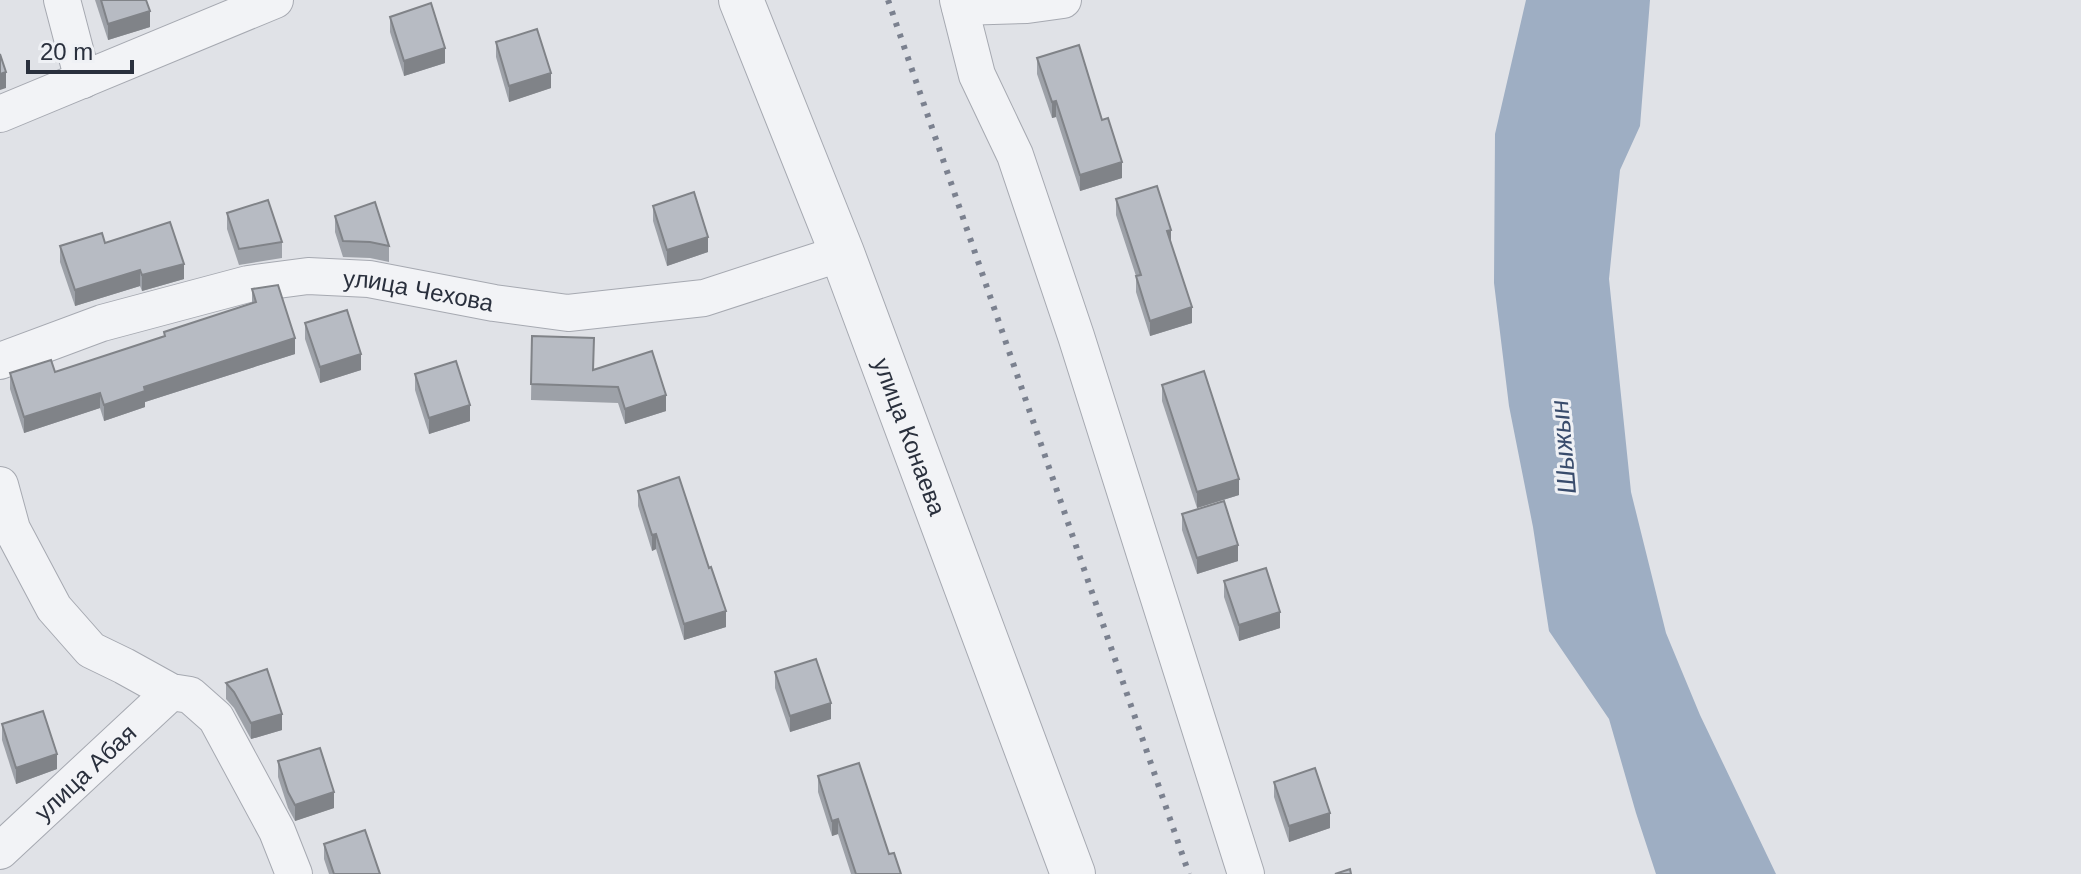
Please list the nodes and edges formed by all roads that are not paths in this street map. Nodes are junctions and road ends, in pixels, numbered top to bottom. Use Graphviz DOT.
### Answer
graph roads {
  1 [pos="62,0"];
  2 [pos="275,0"];
  3 [pos="741,0"];
  4 [pos="1063,0"];
  5 [pos="959,3"];
  6 [pos="83,80"];
  7 [pos="0,114"];
  8 [pos="842,253"];
  9 [pos="0,361"];
  10 [pos="0,485"];
  11 [pos="171,692"];
  12 [pos="0,851"];
  13 [pos="294,874"];
  14 [pos="1073,874"];
  15 [pos="1246,874"];
  1 -- 6 [label="street"];
  2 -- 6 [label="street"];
  3 -- 8 [label="street, улица Конаева"];
  4 -- 5 [label="street"];
  5 -- 15 [label="street"];
  6 -- 7 [label="street"];
  8 -- 9 [label="street, улица Чехова"];
  8 -- 14 [label="street, улица Конаева"];
  10 -- 11 [label="street"];
  11 -- 12 [label="street, улица Абая"];
  11 -- 13 [label="street"];
}
